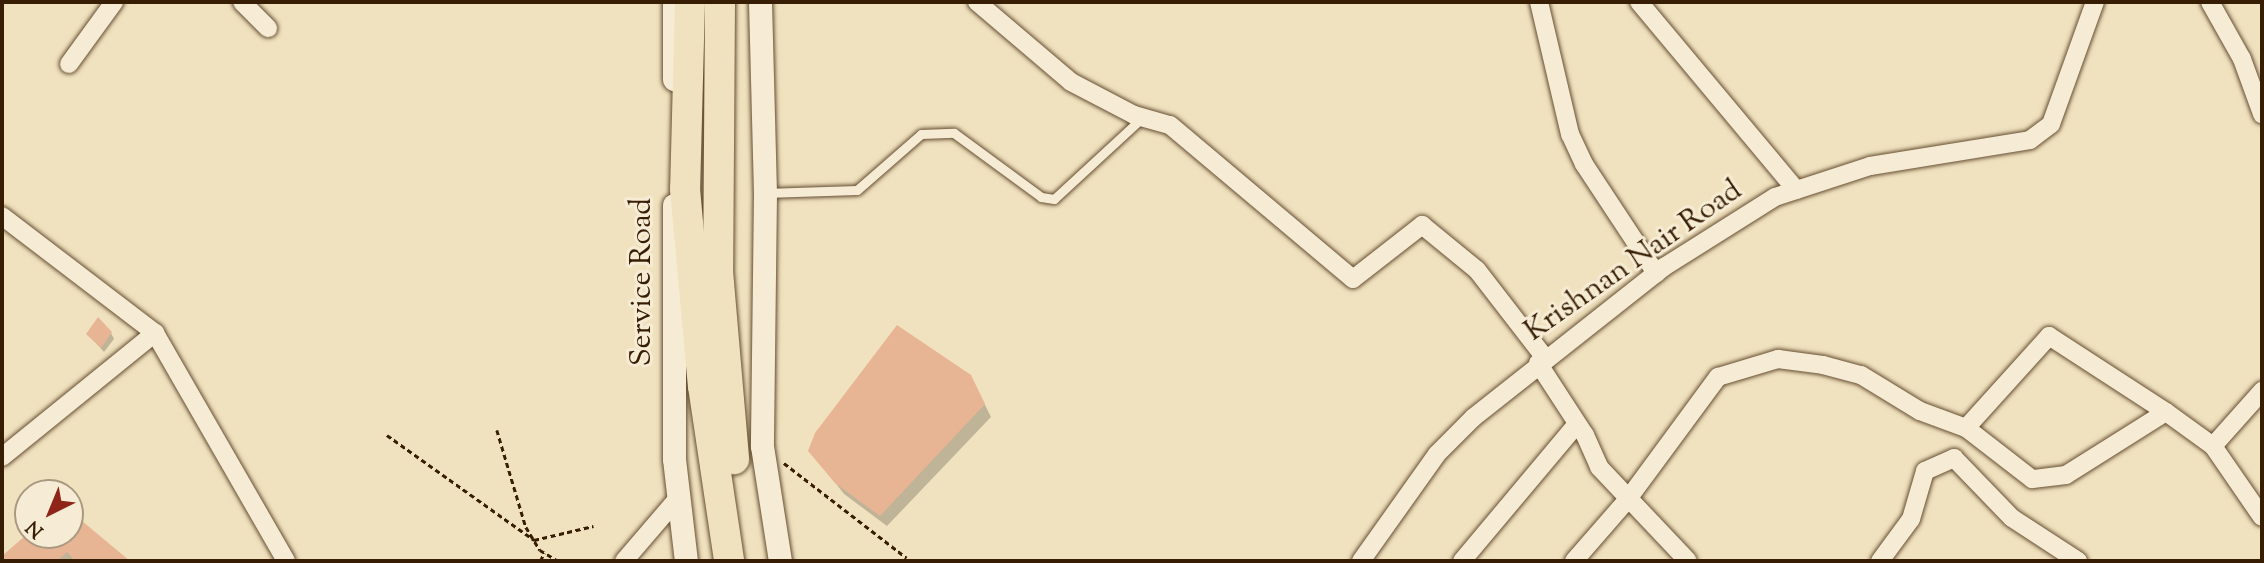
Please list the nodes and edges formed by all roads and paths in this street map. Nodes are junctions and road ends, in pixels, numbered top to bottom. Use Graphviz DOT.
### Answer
graph roads {
  1 [pos="114,2"];
  2 [pos="242,2"];
  3 [pos="674,2"];
  4 [pos="690,2"];
  5 [pos="720,2"];
  6 [pos="760,2"];
  7 [pos="977,2"];
  8 [pos="1539,2"];
  9 [pos="1639,2"];
  10 [pos="2095,2"];
  11 [pos="2210,2"];
  12 [pos="268,28"];
  13 [pos="69,64"];
  14 [pos="2262,114"];
  15 [pos="1143,117"];
  16 [pos="1796,190"];
  17 [pos="765,193"];
  18 [pos="2,216"];
  19 [pos="1656,273"];
  20 [pos="155,333"];
  21 [pos="1542,360"];
  22 [pos="2262,391"];
  23 [pos="2166,412"];
  24 [pos="1577,424"];
  25 [pos="1966,428"];
  26 [pos="497,430"];
  27 [pos="387,436"];
  28 [pos="762,446"];
  29 [pos="2213,446"];
  30 [pos="5,450"];
  31 [pos="679,497"];
  32 [pos="1628,499"];
  33 [pos="2262,517"];
  34 [pos="593,526"];
  35 [pos="534,540"];
  36 [pos="544,552"];
  37 [pos="906,558"];
  38 [pos="286,561"];
  39 [pos="540,561"];
  40 [pos="558,561"];
  41 [pos="624,561"];
  42 [pos="686,561"];
  43 [pos="729,561"];
  44 [pos="750,561"];
  45 [pos="780,561"];
  46 [pos="1361,561"];
  47 [pos="1462,561"];
  48 [pos="1574,561"];
  49 [pos="1688,561"];
  50 [pos="1880,561"];
  51 [pos="2077,561"];
  1 -- 13 [label="street"];
  2 -- 12 [label="street"];
  3 -- 31 [label="street, Service Road"];
  4 -- 43 [label="highway"];
  5 -- 44 [label="highway"];
  6 -- 17 [label="street"];
  7 -- 15 [label="street"];
  8 -- 19 [label="street"];
  9 -- 16 [label="street"];
  10 -- 16 [label="street, Krishnan Nair Road"];
  11 -- 14 [label="street"];
  15 -- 17 [label="lane"];
  15 -- 21 [label="street"];
  16 -- 19 [label="street, Krishnan Nair Road"];
  17 -- 28 [label="street"];
  18 -- 20 [label="street"];
  19 -- 21 [label="street, Krishnan Nair Road"];
  20 -- 30 [label="street"];
  20 -- 38 [label="street"];
  21 -- 24 [label="street"];
  21 -- 46 [label="street, Krishnan Nair Road"];
  22 -- 29 [label="street"];
  23 -- 25 [label="street"];
  23 -- 25 [label="street"];
  23 -- 29 [label="street"];
  24 -- 32 [label="street"];
  24 -- 47 [label="street"];
  25 -- 32 [label="street"];
  26 -- 35 [label="path"];
  27 -- 35 [label="path"];
  28 -- 37 [label="path"];
  28 -- 45 [label="street"];
  29 -- 33 [label="street"];
  31 -- 41 [label="street"];
  31 -- 42 [label="street, Service Road"];
  32 -- 48 [label="street"];
  32 -- 49 [label="street"];
  34 -- 35 [label="path"];
  35 -- 36 [label="path"];
  36 -- 39 [label="path"];
  36 -- 40 [label="path"];
  50 -- 51 [label="street"];
}
